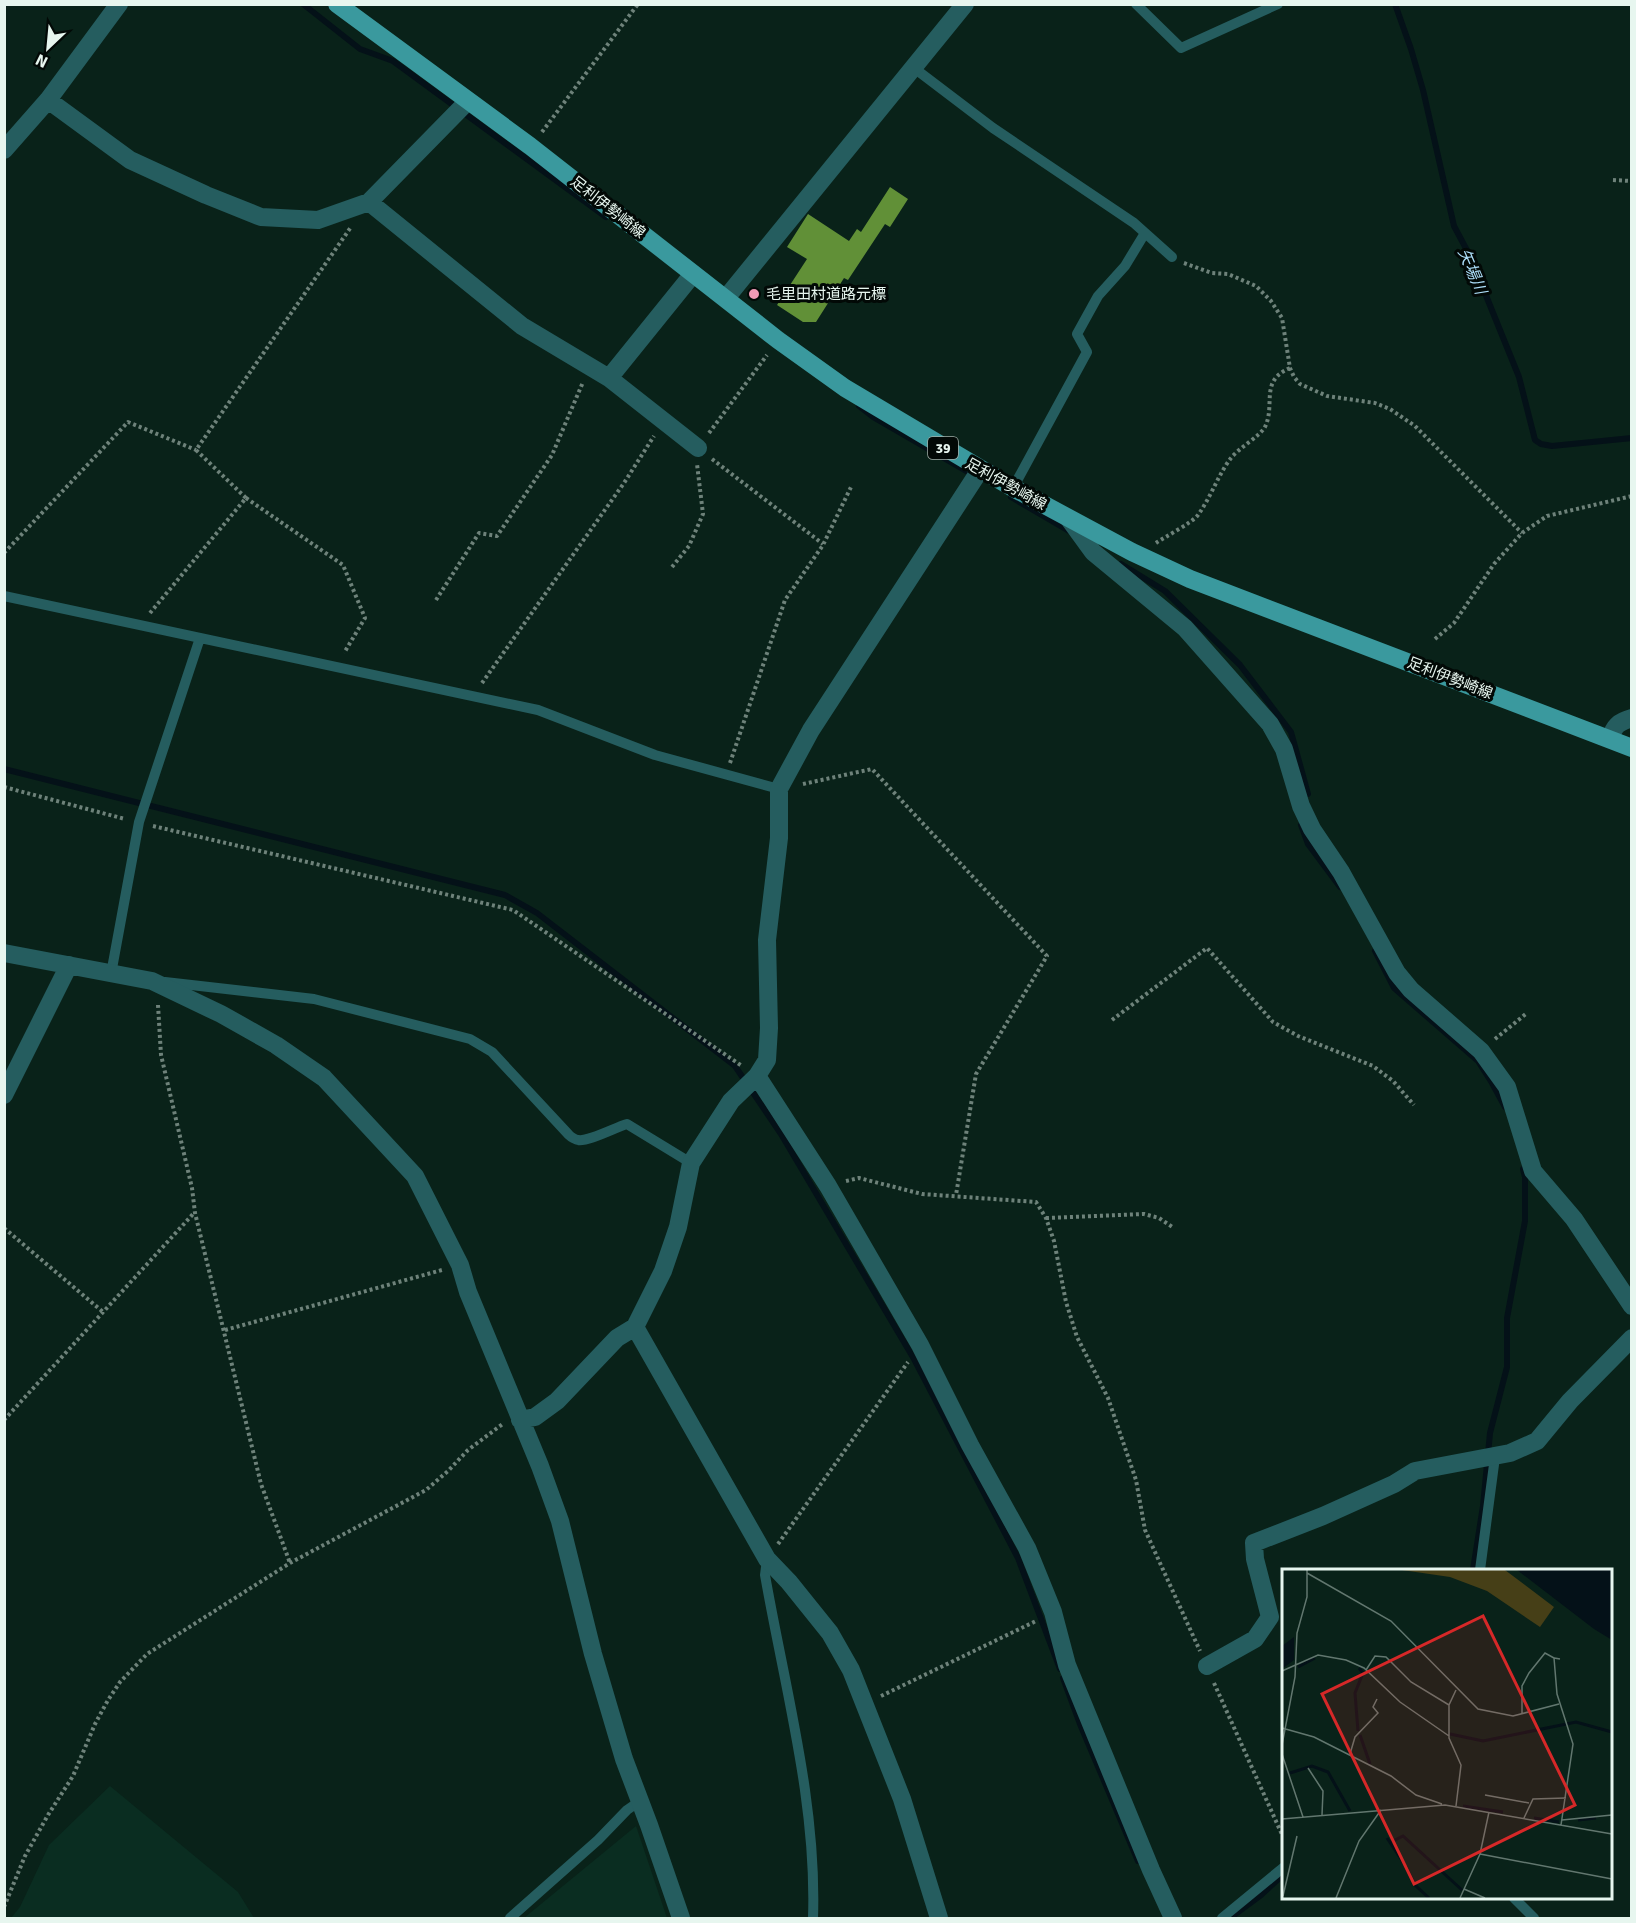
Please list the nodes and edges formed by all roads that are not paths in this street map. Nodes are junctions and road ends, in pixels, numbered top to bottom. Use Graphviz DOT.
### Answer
graph roads {
  1 [pos="119,4"];
  2 [pos="337,4"];
  3 [pos="966,4"];
  4 [pos="1136,4"];
  5 [pos="1278,4"];
  6 [pos="914,68"];
  7 [pos="48,100"];
  8 [pos="468,101"];
  9 [pos="4,150"];
  10 [pos="369,202"];
  11 [pos="1145,233"];
  12 [pos="1172,257"];
  13 [pos="693,274"];
  14 [pos="726,298"];
  15 [pos="609,378"];
  16 [pos="698,448"];
  17 [pos="981,470"];
  18 [pos="1013,488"];
  19 [pos="1069,519"];
  20 [pos="4,596"];
  21 [pos="200,638"];
  22 [pos="1632,718"];
  23 [pos="1610,739"];
  24 [pos="1632,748"];
  25 [pos="779,789"];
  26 [pos="4,953"];
  27 [pos="69,965"];
  28 [pos="111,974"];
  29 [pos="152,981"];
  30 [pos="757,1076"];
  31 [pos="4,1095"];
  32 [pos="691,1163"];
  33 [pos="1632,1306"];
  34 [pos="635,1327"];
  35 [pos="1632,1338"];
  36 [pos="520,1420"];
  37 [pos="1488,1458"];
  38 [pos="767,1559"];
  39 [pos="1480,1569"];
  40 [pos="1207,1666"];
  41 [pos="640,1802"];
  42 [pos="1282,1869"];
  43 [pos="1515,1899"];
  44 [pos="510,1918"];
  45 [pos="681,1918"];
  46 [pos="813,1918"];
  47 [pos="939,1918"];
  48 [pos="1173,1918"];
  49 [pos="1222,1918"];
  50 [pos="1534,1918"];
  1 -- 7 [label="street"];
  2 -- 8 [label="main road, 足利伊勢崎線 / 39"];
  3 -- 6 [label="street"];
  4 -- 5 [label="lane"];
  6 -- 11 [label="lane"];
  6 -- 14 [label="street"];
  7 -- 9 [label="street"];
  7 -- 10 [label="street"];
  8 -- 10 [label="street"];
  8 -- 13 [label="main road, 足利伊勢崎線 / 39"];
  10 -- 15 [label="street"];
  11 -- 12 [label="lane"];
  11 -- 18 [label="lane"];
  13 -- 14 [label="main road, 足利伊勢崎線 / 39"];
  13 -- 15 [label="street"];
  14 -- 17 [label="main road, 足利伊勢崎線 / 39"];
  15 -- 16 [label="street"];
  17 -- 18 [label="main road, 足利伊勢崎線 / 39"];
  17 -- 25 [label="street"];
  18 -- 19 [label="main road, 足利伊勢崎線 / 39"];
  19 -- 23 [label="main road, 足利伊勢崎線 / 39"];
  19 -- 33 [label="street"];
  20 -- 21 [label="lane"];
  21 -- 25 [label="lane"];
  21 -- 28 [label="lane"];
  22 -- 23 [label="street"];
  23 -- 24 [label="main road, 足利伊勢崎線 / 39"];
  25 -- 30 [label="street"];
  26 -- 27 [label="street"];
  27 -- 28 [label="street"];
  27 -- 31 [label="street"];
  28 -- 29 [label="street"];
  29 -- 32 [label="lane"];
  29 -- 36 [label="street"];
  30 -- 32 [label="street"];
  30 -- 48 [label="street"];
  32 -- 34 [label="street"];
  34 -- 36 [label="street"];
  34 -- 38 [label="street"];
  35 -- 37 [label="street"];
  36 -- 41 [label="street"];
  37 -- 39 [label="lane"];
  37 -- 40 [label="street"];
  38 -- 46 [label="lane"];
  38 -- 47 [label="street"];
  41 -- 44 [label="lane"];
  41 -- 45 [label="street"];
  42 -- 49 [label="lane"];
  43 -- 50 [label="lane"];
}
